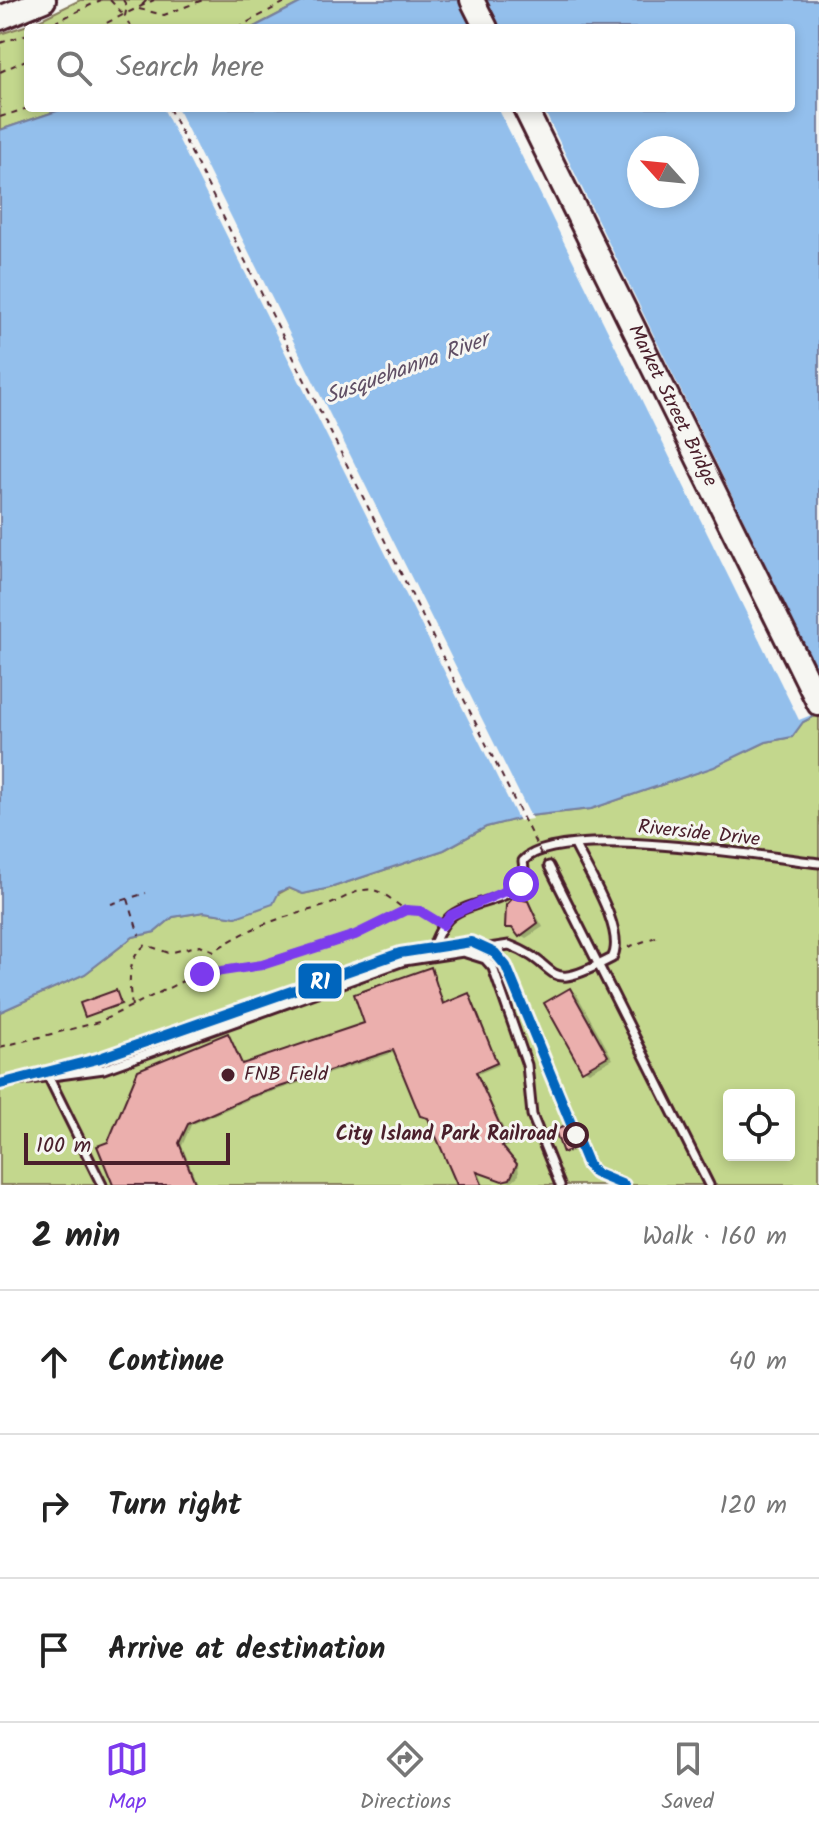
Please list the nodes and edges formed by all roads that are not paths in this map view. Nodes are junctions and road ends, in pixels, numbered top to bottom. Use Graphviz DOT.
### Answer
graph roads {
  1 [pos="44,0"];
  2 [pos="472,0"];
  3 [pos="0,18"];
  4 [pos="484,24"];
  5 [pos="527,112"];
  6 [pos="819,704"];
  7 [pos="576,847"];
  8 [pos="819,863"];
  9 [pos="547,864"];
  10 [pos="459,951"];
  11 [pos="428,957"];
  12 [pos="599,965"];
  13 [pos="49,1078"];
  14 [pos="1,1083"];
  15 [pos="102,1185"];
  16 [pos="560,1185"];
  17 [pos="709,1185"];
  1 -- 3 [label="main road"];
  2 -- 4 [label="main road"];
  5 -- 6 [label="main road, Market Street Bridge"];
  7 -- 8 [label="lane, Riverside Drive"];
  7 -- 11 [label="lane, Riverside Drive"];
  7 -- 12 [label="lane"];
  9 -- 12 [label="lane"];
  10 -- 11 [label="lane"];
  10 -- 12 [label="lane"];
  10 -- 16 [label="lane"];
  11 -- 13 [label="lane"];
  12 -- 17 [label="lane"];
  13 -- 14 [label="lane"];
  13 -- 15 [label="lane"];
}
